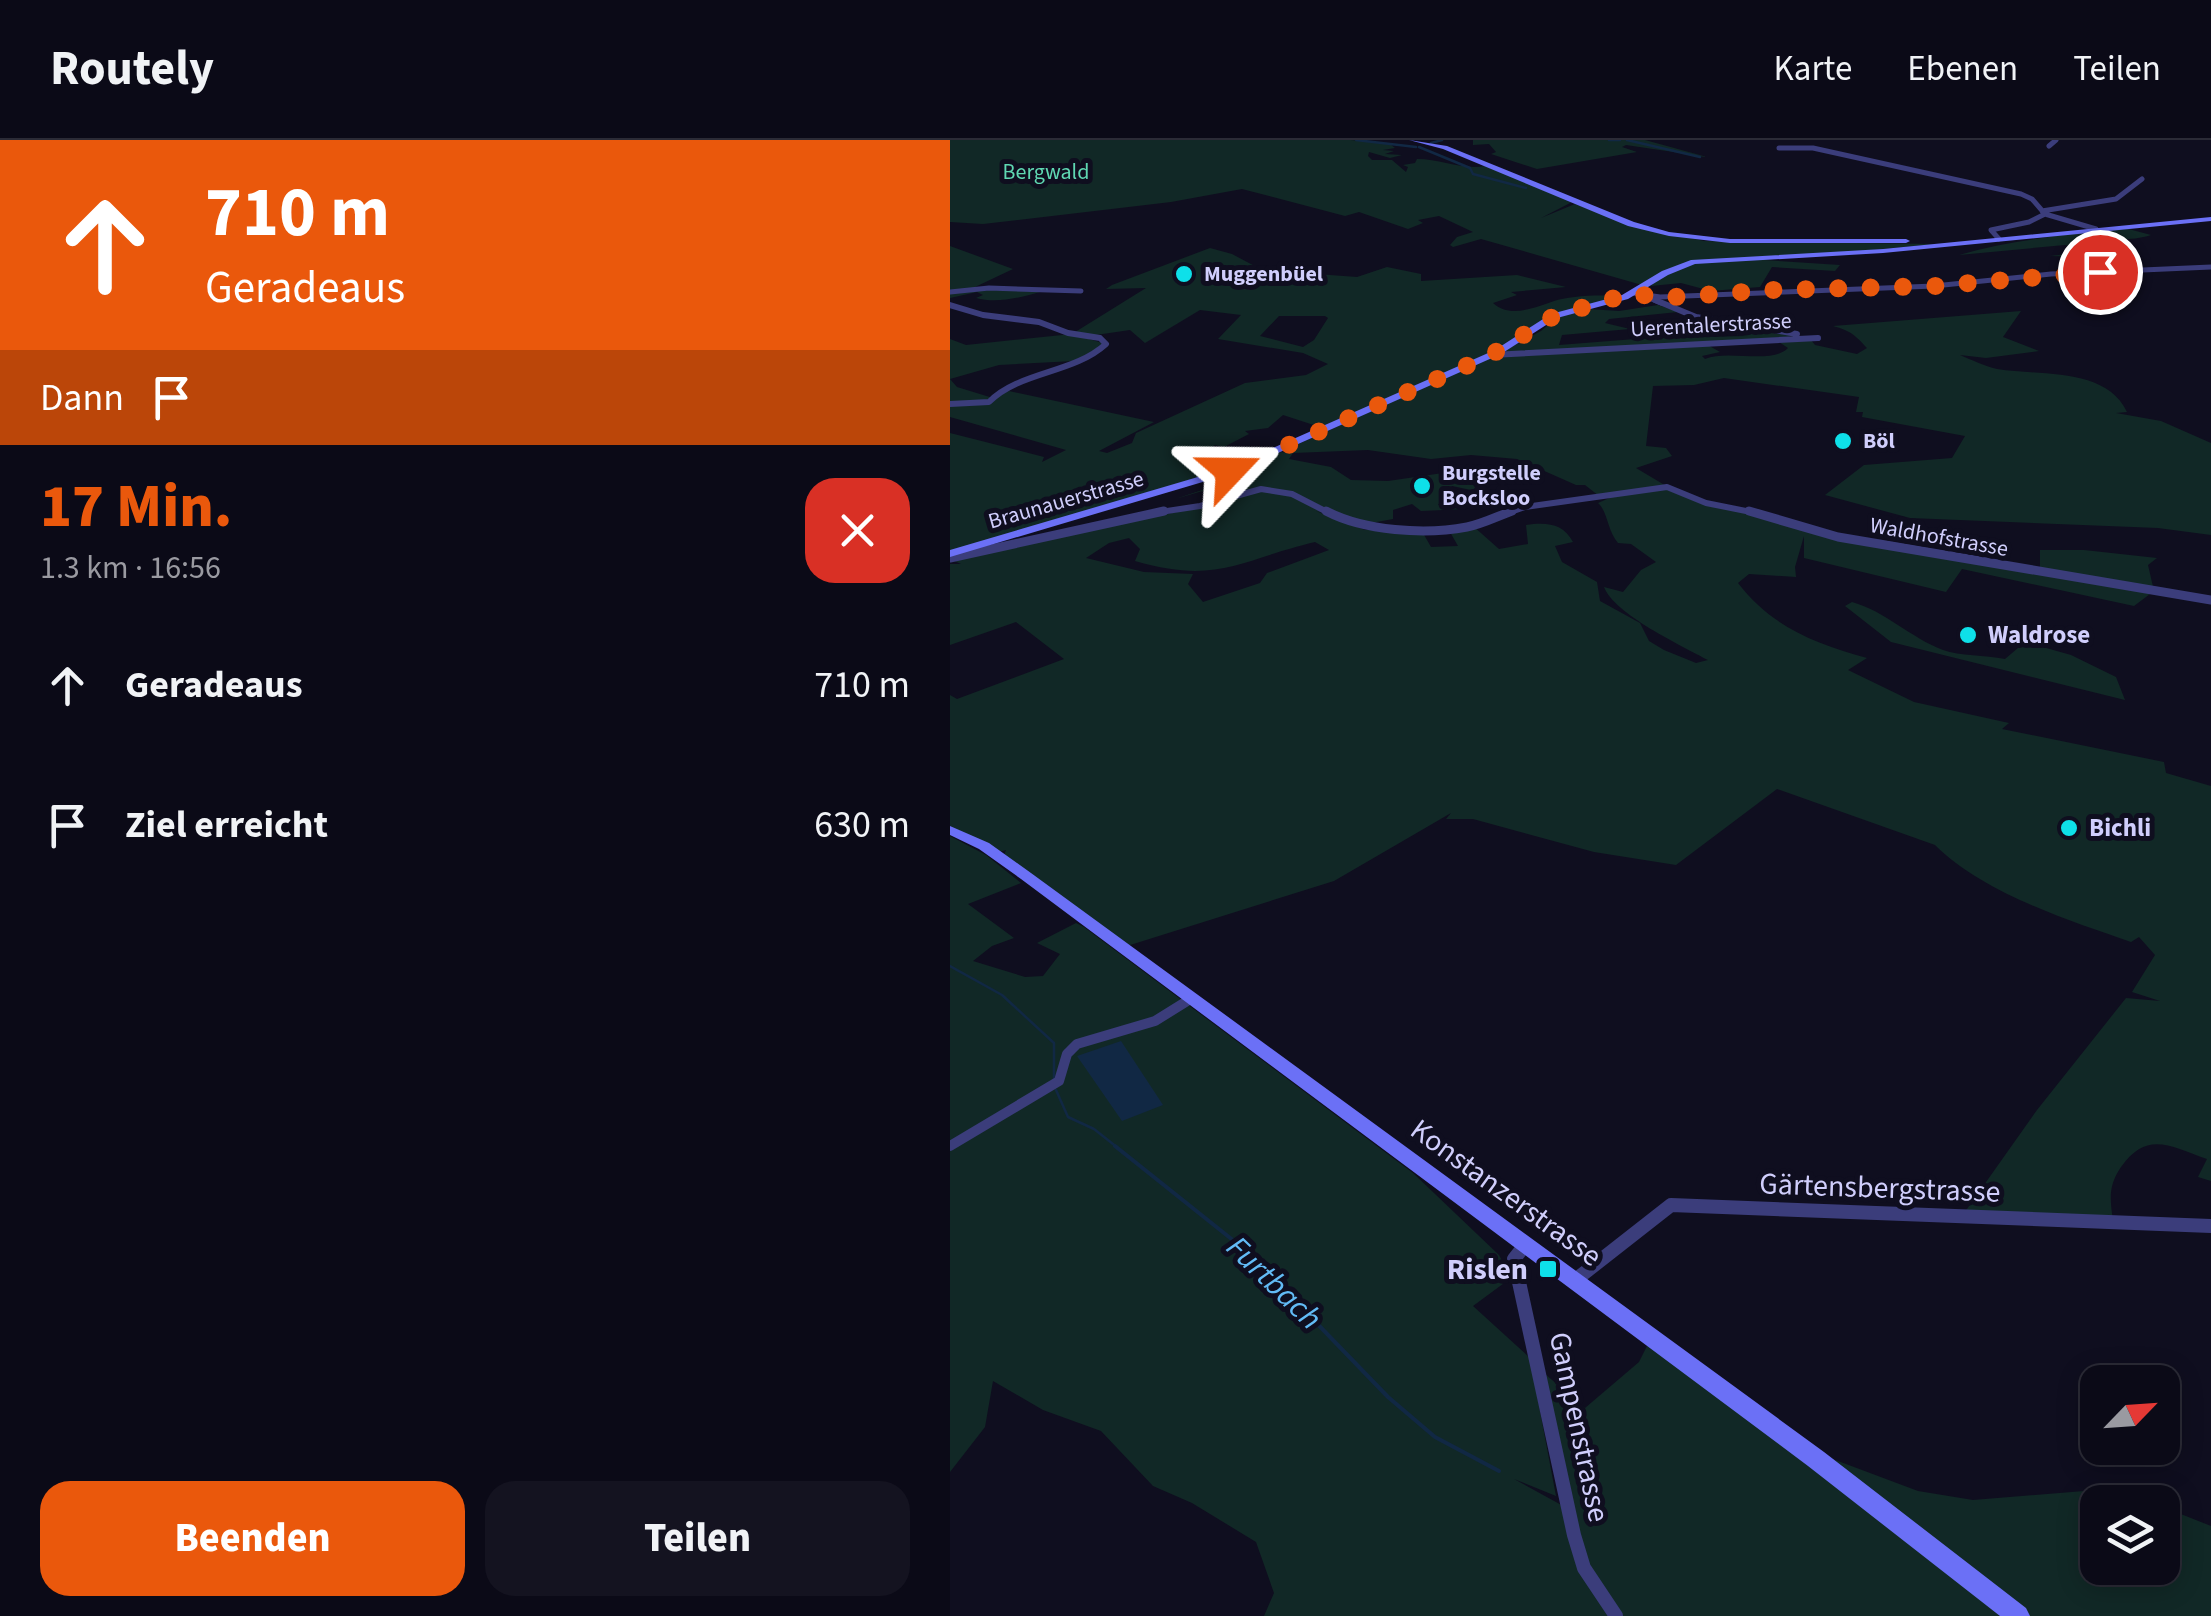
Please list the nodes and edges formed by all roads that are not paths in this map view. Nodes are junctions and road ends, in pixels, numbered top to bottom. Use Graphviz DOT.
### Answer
graph roads {
  1 [pos="1415,140"];
  2 [pos="2056,140"];
  3 [pos="2049,146"];
  4 [pos="1780,148"];
  5 [pos="2142,179"];
  6 [pos="2044,212"];
  7 [pos="2211,219"];
  8 [pos="2096,229"];
  9 [pos="1999,239"];
  10 [pos="1945,244"];
  11 [pos="2211,268"];
  12 [pos="1081,291"];
  13 [pos="950,292"];
  14 [pos="1632,293"];
  15 [pos="1650,297"];
  16 [pos="950,305"];
  17 [pos="1491,355"];
  18 [pos="950,404"];
  19 [pos="950,556"];
  20 [pos="2211,600"];
  21 [pos="950,830"];
  22 [pos="1192,998"];
  23 [pos="950,1146"];
  24 [pos="2211,1226"];
  25 [pos="1525,1244"];
  26 [pos="1574,1281"];
  27 [pos="1616,1616"];
  28 [pos="2018,1616"];
  1 -- 10 [label="street"];
  2 -- 3 [label="street"];
  4 -- 6 [label="street"];
  5 -- 6 [label="street"];
  6 -- 8 [label="street"];
  6 -- 9 [label="street"];
  7 -- 8 [label="street"];
  8 -- 9 [label="street"];
  9 -- 10 [label="street"];
  10 -- 14 [label="street, Braunauerstrasse"];
  11 -- 15 [label="street"];
  12 -- 13 [label="street"];
  14 -- 15 [label="street"];
  14 -- 17 [label="street, Braunauerstrasse"];
  15 -- 17 [label="street, Uerentalerstrasse"];
  16 -- 18 [label="street"];
  17 -- 19 [label="street, Braunauerstrasse"];
  19 -- 20 [label="street, Waldhofstrasse"];
  21 -- 22 [label="street, Konstanzerstrasse"];
  22 -- 23 [label="street"];
  22 -- 25 [label="street, Konstanzerstrasse"];
  24 -- 26 [label="street, Gärtensbergstrasse"];
  25 -- 26 [label="street, Konstanzerstrasse"];
  25 -- 27 [label="street, Gampenstrasse"];
  26 -- 28 [label="street, Konstanzerstrasse"];
}
